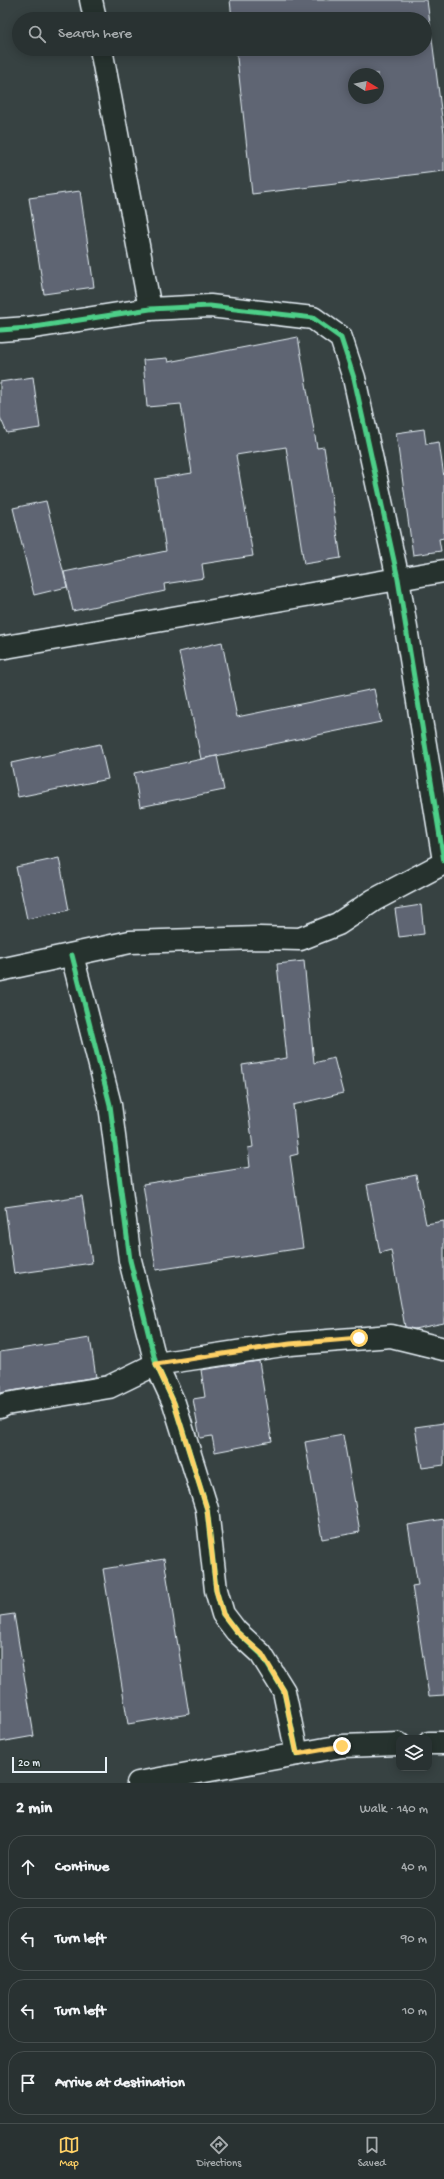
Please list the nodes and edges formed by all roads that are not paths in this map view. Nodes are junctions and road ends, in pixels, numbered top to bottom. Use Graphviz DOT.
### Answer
graph roads {
  1 [pos="91,0"];
  2 [pos="94,12"];
  3 [pos="102,56"];
  4 [pos="150,309"];
  5 [pos="0,330"];
  6 [pos="444,571"];
  7 [pos="398,579"];
  8 [pos="0,648"];
  9 [pos="444,862"];
  10 [pos="72,955"];
  11 [pos="0,970"];
  12 [pos="444,1348"];
  13 [pos="156,1364"];
  14 [pos="0,1407"];
  15 [pos="432,1743"];
  16 [pos="444,1743"];
  17 [pos="396,1744"];
  18 [pos="297,1754"];
  19 [pos="138,1783"];
  1 -- 2 [label="street"];
  3 -- 4 [label="street"];
  4 -- 5 [label="street"];
  4 -- 7 [label="street"];
  6 -- 7 [label="street"];
  7 -- 8 [label="street"];
  7 -- 9 [label="street"];
  9 -- 10 [label="street"];
  10 -- 11 [label="street"];
  10 -- 13 [label="street"];
  12 -- 13 [label="street"];
  13 -- 14 [label="street"];
  13 -- 18 [label="street"];
  15 -- 16 [label="street"];
  17 -- 18 [label="street"];
  18 -- 19 [label="street"];
}
